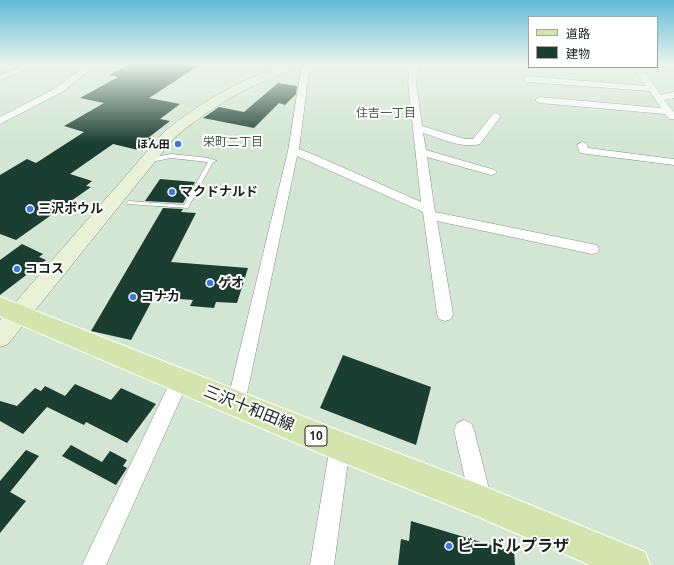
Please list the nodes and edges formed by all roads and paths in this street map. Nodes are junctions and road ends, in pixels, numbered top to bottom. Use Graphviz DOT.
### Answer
graph roads {
  1 [pos="58,90"];
  2 [pos="234,90"];
  3 [pos="302,90"];
  4 [pos="413,90"];
  5 [pos="654,90"];
  6 [pos="674,95"];
  7 [pos="659,98"];
  8 [pos="540,100"];
  9 [pos="496,116"];
  10 [pos="671,116"];
  11 [pos="0,121"];
  12 [pos="418,128"];
  13 [pos="582,145"];
  14 [pos="294,151"];
  15 [pos="421,152"];
  16 [pos="149,158"];
  17 [pos="674,162"];
  18 [pos="491,172"];
  19 [pos="130,203"];
  20 [pos="429,212"];
  21 [pos="592,249"];
  22 [pos="10,310"];
  23 [pos="445,314"];
  24 [pos="0,337"];
  25 [pos="180,380"];
  26 [pos="236,403"];
  27 [pos="464,430"];
  28 [pos="340,446"];
  29 [pos="481,502"];
  30 [pos="94,565"];
  31 [pos="322,565"];
  32 [pos="632,565"];
  1 -- 11 [label="street"];
  2 -- 16 [label="street"];
  3 -- 14 [label="street"];
  4 -- 12 [label="street"];
  5 -- 7 [label="street"];
  6 -- 7 [label="street"];
  7 -- 10 [label="street"];
  8 -- 10 [label="street"];
  9 -- 12 [label="street"];
  12 -- 15 [label="street"];
  13 -- 17 [label="street"];
  14 -- 20 [label="street"];
  14 -- 26 [label="street"];
  15 -- 18 [label="street"];
  15 -- 20 [label="street"];
  16 -- 19 [label="lane"];
  16 -- 22 [label="street"];
  20 -- 21 [label="street"];
  20 -- 23 [label="street"];
  22 -- 24 [label="street"];
  22 -- 25 [label="main road, 三沢十和田線 / 10"];
  25 -- 26 [label="main road, 三沢十和田線 / 10"];
  25 -- 30 [label="street"];
  26 -- 28 [label="main road, 三沢十和田線 / 10"];
  27 -- 29 [label="street"];
  28 -- 29 [label="main road, 三沢十和田線 / 10"];
  28 -- 31 [label="street"];
  29 -- 32 [label="main road, 三沢十和田線 / 10"];
}
